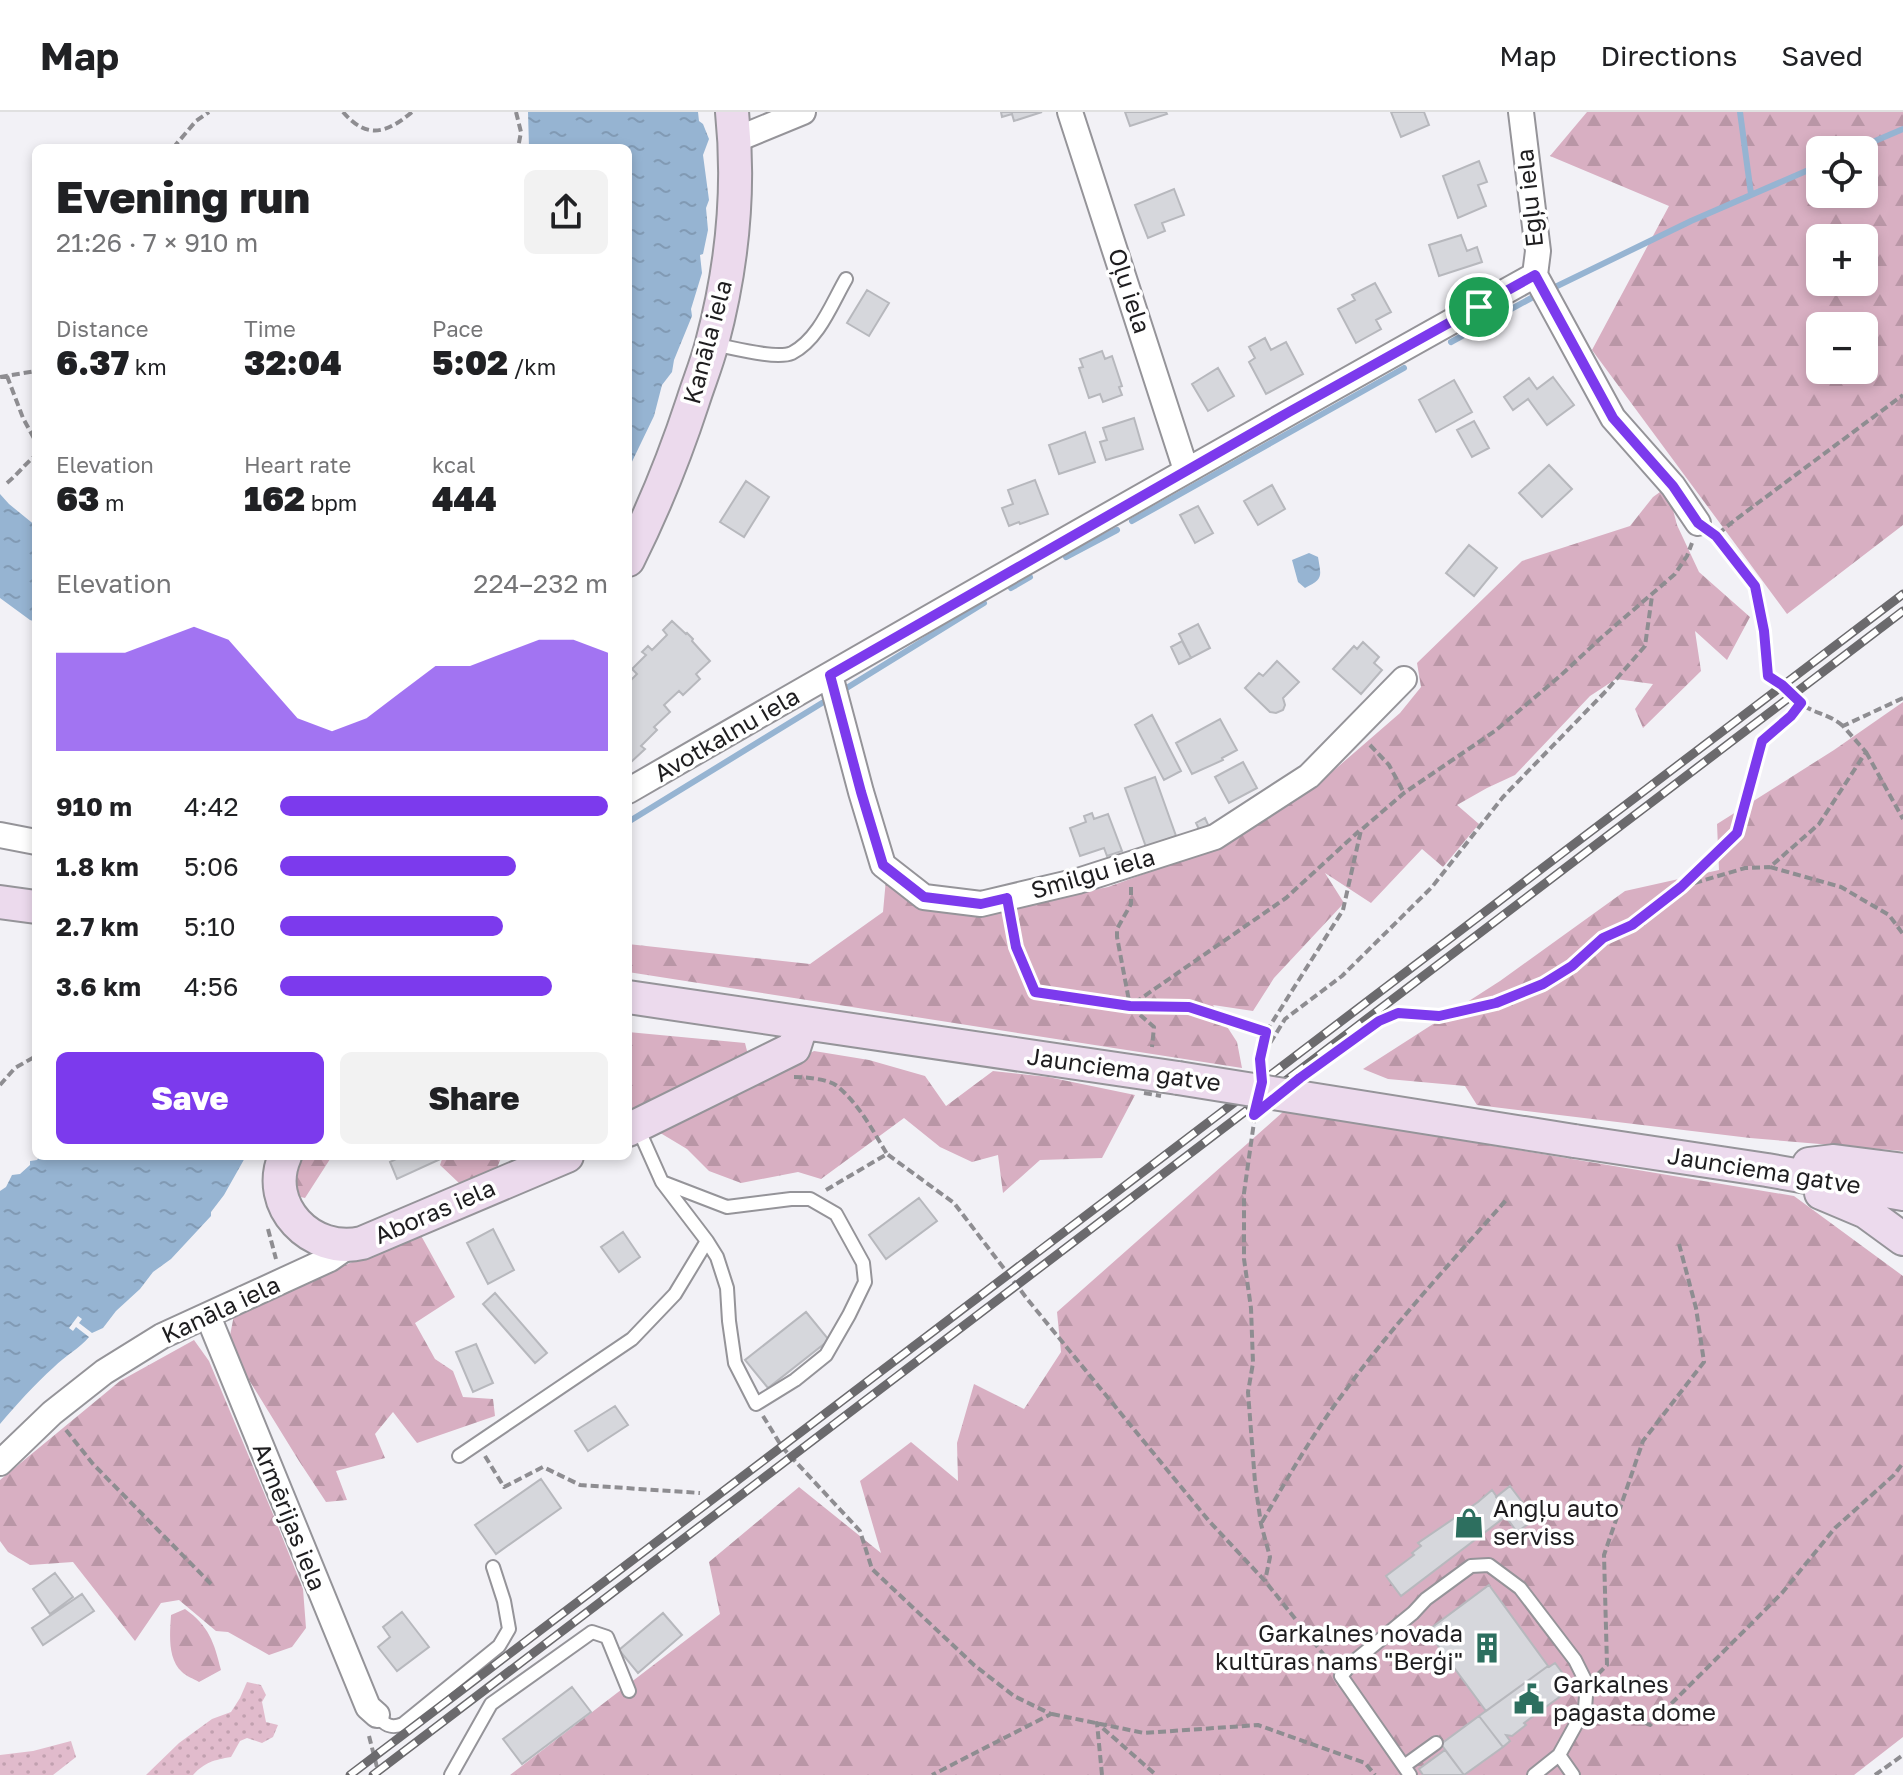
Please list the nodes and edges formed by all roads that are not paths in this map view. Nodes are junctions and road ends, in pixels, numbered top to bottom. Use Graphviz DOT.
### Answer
graph roads {
  1 [pos="803,112"];
  2 [pos="1070,112"];
  3 [pos="1521,112"];
  4 [pos="733,126"];
  5 [pos="1535,275"];
  6 [pos="846,279"];
  7 [pos="712,344"];
  8 [pos="1186,470"];
  9 [pos="1707,529"];
  10 [pos="632,552"];
  11 [pos="830,675"];
  12 [pos="1404,679"];
  13 [pos="632,789"];
  14 [pos="0,835"];
  15 [pos="32,841"];
  16 [pos="0,902"];
  17 [pos="32,906"];
  18 [pos="632,998"];
  19 [pos="802,1023"];
  20 [pos="633,1128"];
  21 [pos="283,1160"];
  22 [pos="558,1160"];
  23 [pos="1767,1170"];
  24 [pos="1903,1170"];
  25 [pos="662,1182"];
  26 [pos="1903,1194"];
  27 [pos="1903,1239"];
  28 [pos="707,1241"];
  29 [pos="347,1247"];
  30 [pos="208,1316"];
  31 [pos="459,1456"];
  32 [pos="0,1463"];
  33 [pos="493,1567"];
  34 [pos="629,1691"];
  35 [pos="377,1715"];
  36 [pos="1436,1743"];
  37 [pos="1559,1755"];
  38 [pos="1407,1770"];
  39 [pos="451,1775"];
  40 [pos="1534,1775"];
  41 [pos="1573,1775"];
  1 -- 4 [label="street"];
  2 -- 8 [label="street, Oļu iela"];
  3 -- 5 [label="street, Egļu iela"];
  4 -- 7 [label="main road, Kanāla iela"];
  5 -- 8 [label="street, Avotkalnu iela"];
  5 -- 9 [label="street, Egļu iela"];
  6 -- 7 [label="lane"];
  7 -- 10 [label="main road, Kanāla iela"];
  8 -- 11 [label="street, Avotkalnu iela"];
  11 -- 12 [label="street, Smilgu iela"];
  11 -- 13 [label="street, Avotkalnu iela"];
  14 -- 15 [label="street"];
  16 -- 17 [label="main road"];
  18 -- 19 [label="main road, Jaunciema gatve"];
  19 -- 20 [label="main road"];
  19 -- 23 [label="main road, Jaunciema gatve, bridge"];
  20 -- 25 [label="lane"];
  21 -- 29 [label="main road"];
  22 -- 29 [label="main road, Aboras iela"];
  23 -- 24 [label="main road"];
  23 -- 26 [label="main road, Jaunciema gatve"];
  23 -- 27 [label="main road"];
  25 -- 28 [label="lane"];
  25 -- 28 [label="lane"];
  28 -- 31 [label="lane"];
  29 -- 30 [label="street, Kanāla iela"];
  30 -- 32 [label="street, Kanāla iela"];
  30 -- 35 [label="street, Armērijas iela"];
  33 -- 35 [label="lane"];
  34 -- 39 [label="lane"];
  36 -- 38 [label="lane"];
  37 -- 38 [label="lane"];
  37 -- 40 [label="lane"];
  37 -- 41 [label="lane"];
}
